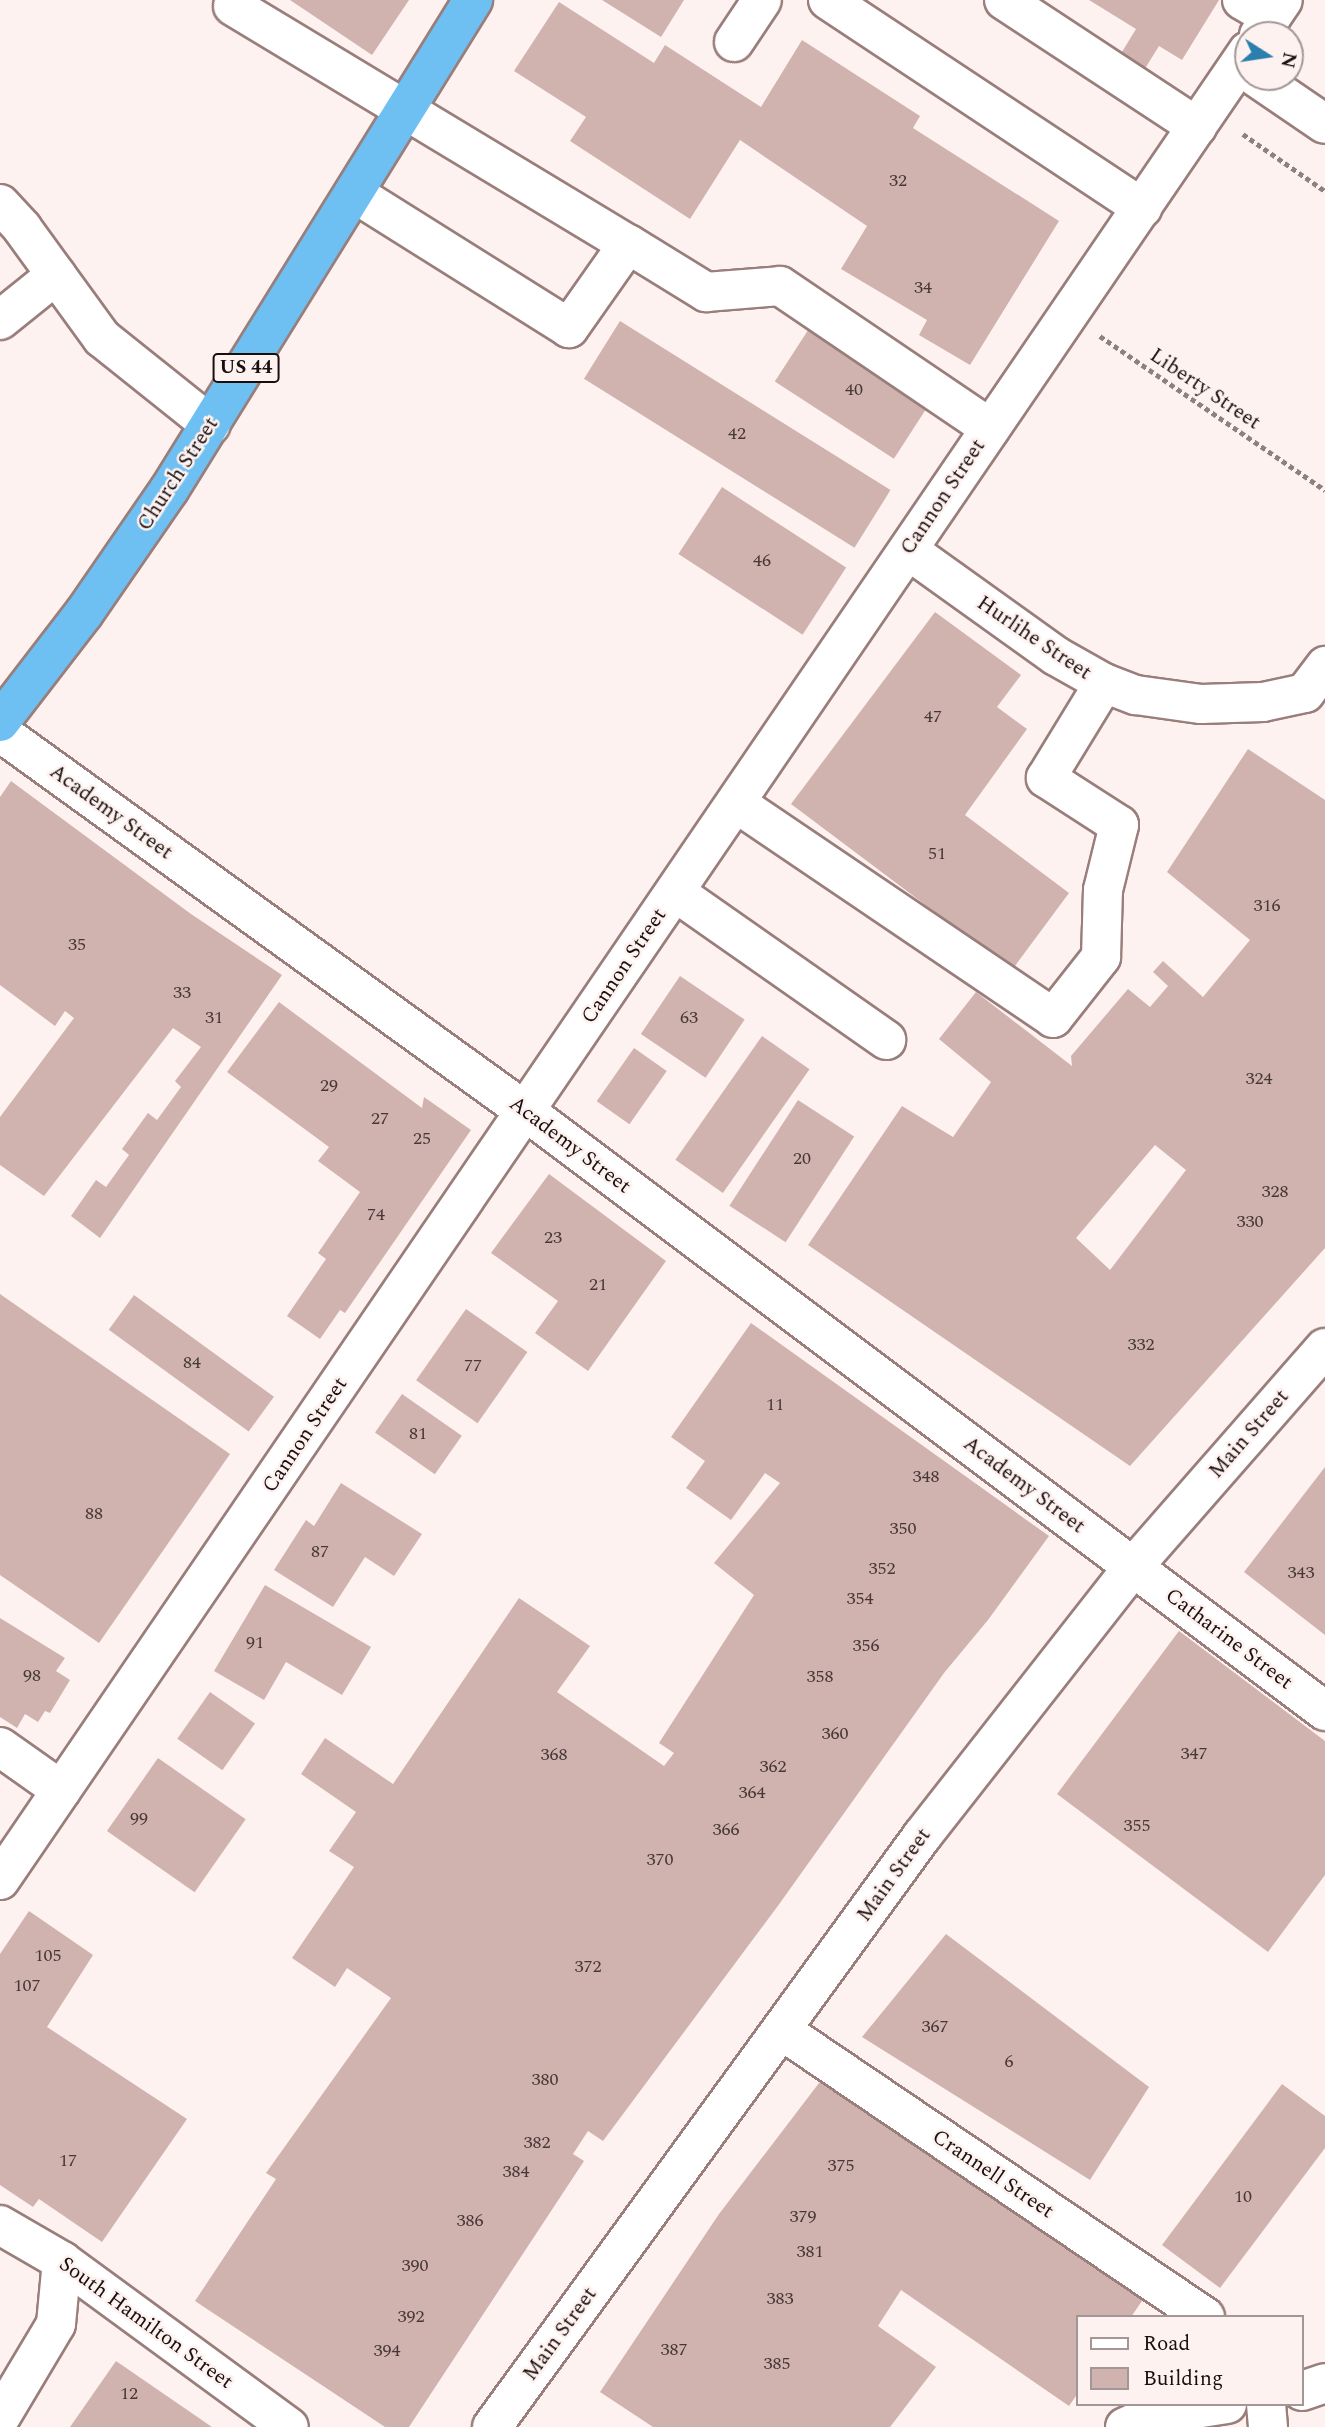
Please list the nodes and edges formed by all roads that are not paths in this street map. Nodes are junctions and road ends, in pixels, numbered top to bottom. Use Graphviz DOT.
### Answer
graph roads {
  1 [pos="472,0"];
  2 [pos="762,0"];
  3 [pos="828,0"];
  4 [pos="1004,0"];
  5 [pos="233,6"];
  6 [pos="734,42"];
  7 [pos="1234,72"];
  8 [pos="1298,91"];
  9 [pos="404,111"];
  10 [pos="1202,118"];
  11 [pos="1325,124"];
  12 [pos="354,193"];
  13 [pos="0,204"];
  14 [pos="1142,208"];
  15 [pos="628,244"];
  16 [pos="57,275"];
  17 [pos="0,320"];
  18 [pos="211,425"];
  19 [pos="990,428"];
  20 [pos="908,550"];
  21 [pos="1325,666"];
  22 [pos="1104,684"];
  23 [pos="0,722"];
  24 [pos="0,732"];
  25 [pos="736,803"];
  26 [pos="675,892"];
  27 [pos="886,1040"];
  28 [pos="525,1111"];
  29 [pos="1325,1348"];
  30 [pos="1133,1567"];
  31 [pos="1325,1712"];
  32 [pos="0,1747"];
  33 [pos="61,1790"];
  34 [pos="0,1880"];
  35 [pos="781,2030"];
  36 [pos="0,2225"];
  37 [pos="62,2261"];
  38 [pos="1202,2315"];
  39 [pos="1214,2406"];
  40 [pos="1266,2406"];
  41 [pos="0,2418"];
  42 [pos="289,2427"];
  43 [pos="492,2427"];
  44 [pos="1125,2427"];
  45 [pos="1268,2427"];
  1 -- 9 [label="highway, Church Street / US 44"];
  2 -- 6 [label="street"];
  3 -- 14 [label="street"];
  4 -- 10 [label="street"];
  5 -- 9 [label="street"];
  7 -- 10 [label="street, Cannon Street"];
  8 -- 11 [label="street"];
  9 -- 12 [label="highway, Church Street / US 44"];
  9 -- 15 [label="street"];
  10 -- 14 [label="street, Cannon Street"];
  12 -- 15 [label="street"];
  12 -- 18 [label="highway, Church Street / US 44"];
  13 -- 16 [label="street"];
  14 -- 19 [label="street, Cannon Street"];
  15 -- 19 [label="street"];
  16 -- 17 [label="street"];
  16 -- 18 [label="street"];
  18 -- 23 [label="highway, Church Street / US 44"];
  19 -- 20 [label="street, Cannon Street"];
  20 -- 22 [label="street, Hurlihe Street"];
  20 -- 25 [label="street, Cannon Street"];
  21 -- 22 [label="street, Hurlihe Street"];
  22 -- 25 [label="street"];
  24 -- 28 [label="street, Academy Street"];
  25 -- 26 [label="street, Cannon Street"];
  26 -- 27 [label="street"];
  26 -- 28 [label="street, Cannon Street"];
  28 -- 30 [label="street, Academy Street"];
  28 -- 33 [label="street, Cannon Street"];
  29 -- 30 [label="street, Main Street"];
  30 -- 31 [label="street, Catharine Street"];
  30 -- 35 [label="street, Main Street"];
  32 -- 33 [label="street"];
  33 -- 34 [label="street, Cannon Street"];
  35 -- 38 [label="street, Crannell Street"];
  35 -- 43 [label="street, Main Street"];
  36 -- 37 [label="street, South Hamilton Street"];
  37 -- 41 [label="street"];
  37 -- 42 [label="street, South Hamilton Street"];
  39 -- 44 [label="street"];
  40 -- 45 [label="street"];
}
